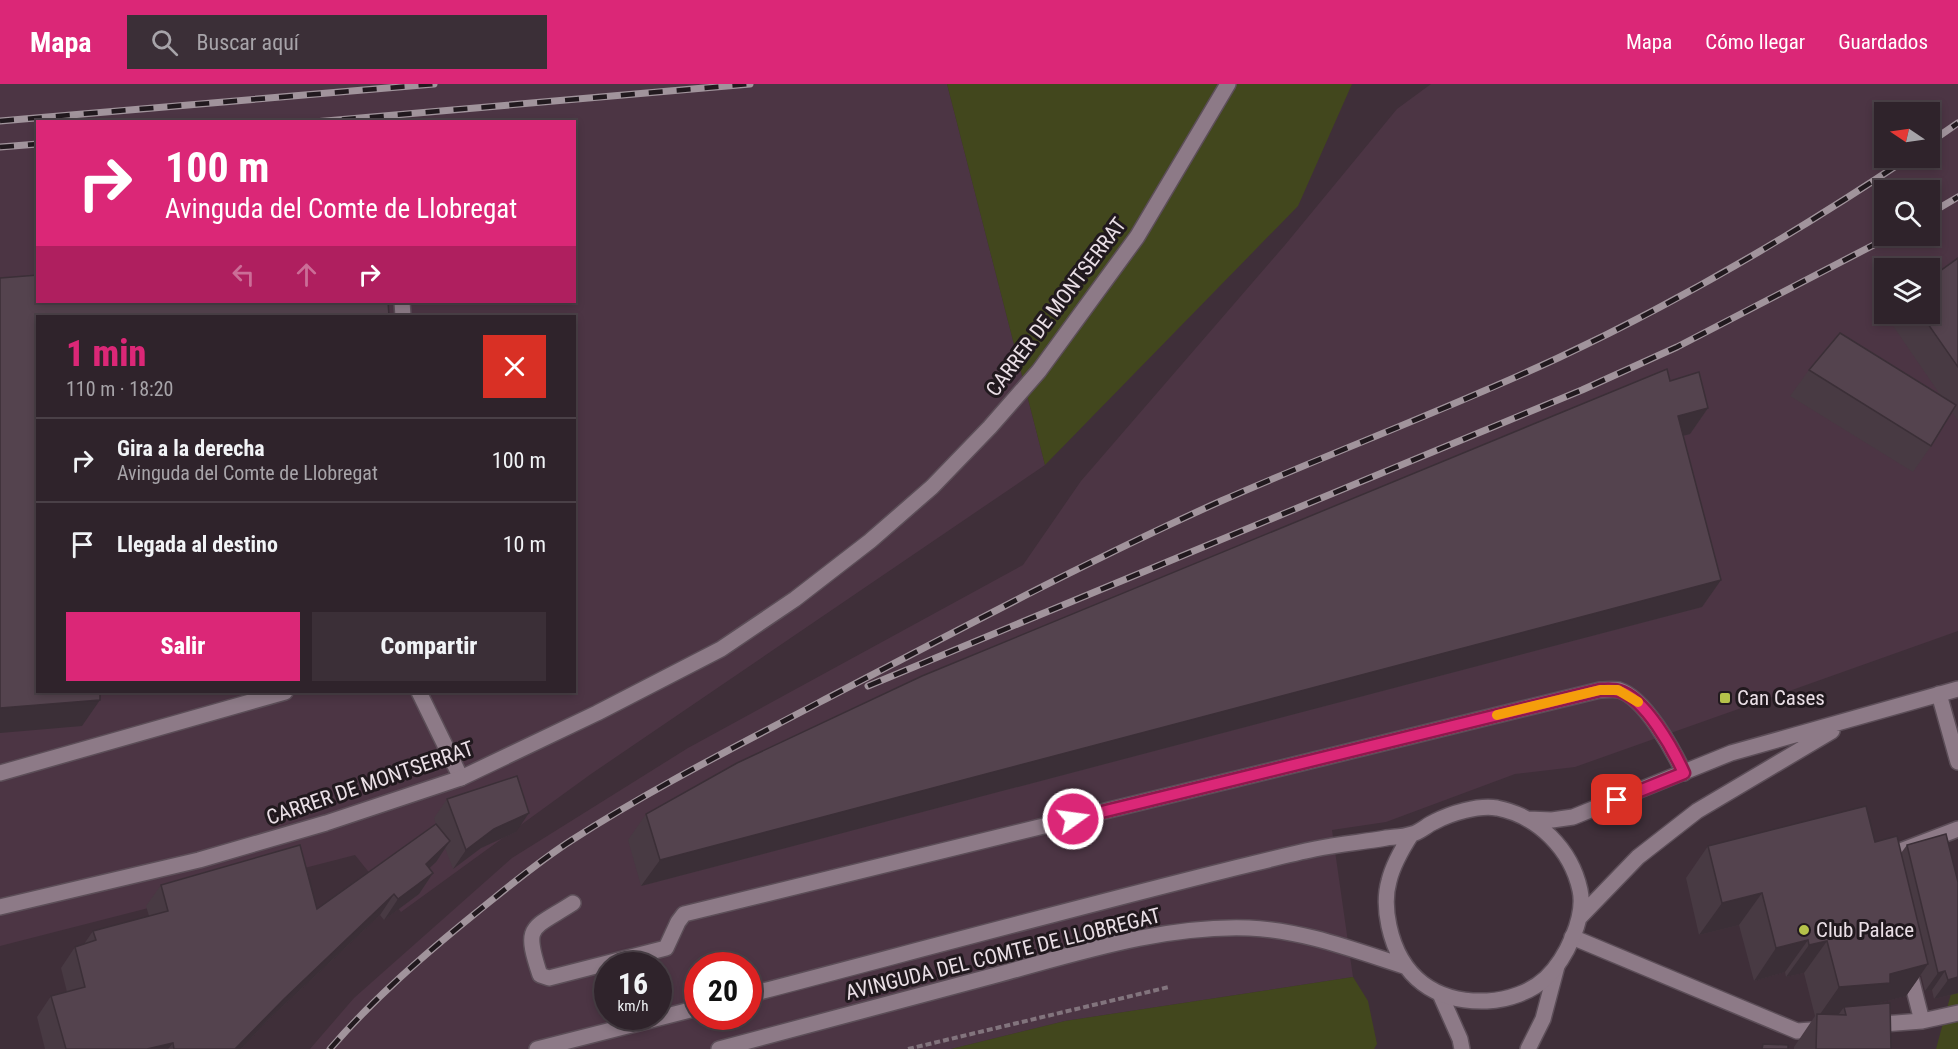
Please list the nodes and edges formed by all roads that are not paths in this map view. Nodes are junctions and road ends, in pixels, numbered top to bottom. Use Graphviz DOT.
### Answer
graph roads {
  1 [pos="1225,91"];
  2 [pos="1958,688"];
  3 [pos="281,693"];
  4 [pos="419,693"];
  5 [pos="1939,694"];
  6 [pos="1850,720"];
  7 [pos="1958,762"];
  8 [pos="0,773"];
  9 [pos="1684,773"];
  10 [pos="461,778"];
  11 [pos="1528,819"];
  12 [pos="1958,829"];
  13 [pos="1411,835"];
  14 [pos="1885,870"];
  15 [pos="573,903"];
  16 [pos="0,907"];
  17 [pos="1578,919"];
  18 [pos="1572,937"];
  19 [pos="1905,951"];
  20 [pos="1404,966"];
  21 [pos="1557,966"];
  22 [pos="762,991"];
  23 [pos="1440,994"];
  24 [pos="684,1012"];
  25 [pos="1958,1013"];
  26 [pos="1922,1021"];
  27 [pos="537,1049"];
  28 [pos="719,1049"];
  29 [pos="1462,1049"];
  30 [pos="1528,1049"];
  1 -- 10 [label="main road, CARRER DE MONTSERRAT"];
  2 -- 5 [label="main road"];
  3 -- 8 [label="main road"];
  4 -- 10 [label="main road"];
  5 -- 6 [label="main road"];
  5 -- 7 [label="main road"];
  6 -- 9 [label="main road"];
  6 -- 17 [label="main road"];
  9 -- 11 [label="main road"];
  9 -- 15 [label="main road"];
  10 -- 16 [label="main road, CARRER DE MONTSERRAT"];
  11 -- 13 [label="main road"];
  11 -- 17 [label="main road"];
  12 -- 14 [label="main road"];
  13 -- 20 [label="main road"];
  13 -- 22 [label="main road"];
  17 -- 18 [label="main road"];
  18 -- 21 [label="main road"];
  18 -- 26 [label="main road"];
  19 -- 26 [label="main road"];
  20 -- 23 [label="main road"];
  20 -- 28 [label="main road, AVINGUDA DEL COMTE DE LLOBREGAT"];
  21 -- 23 [label="main road"];
  21 -- 30 [label="main road"];
  23 -- 29 [label="main road"];
  24 -- 27 [label="main road"];
  25 -- 26 [label="main road"];
}
